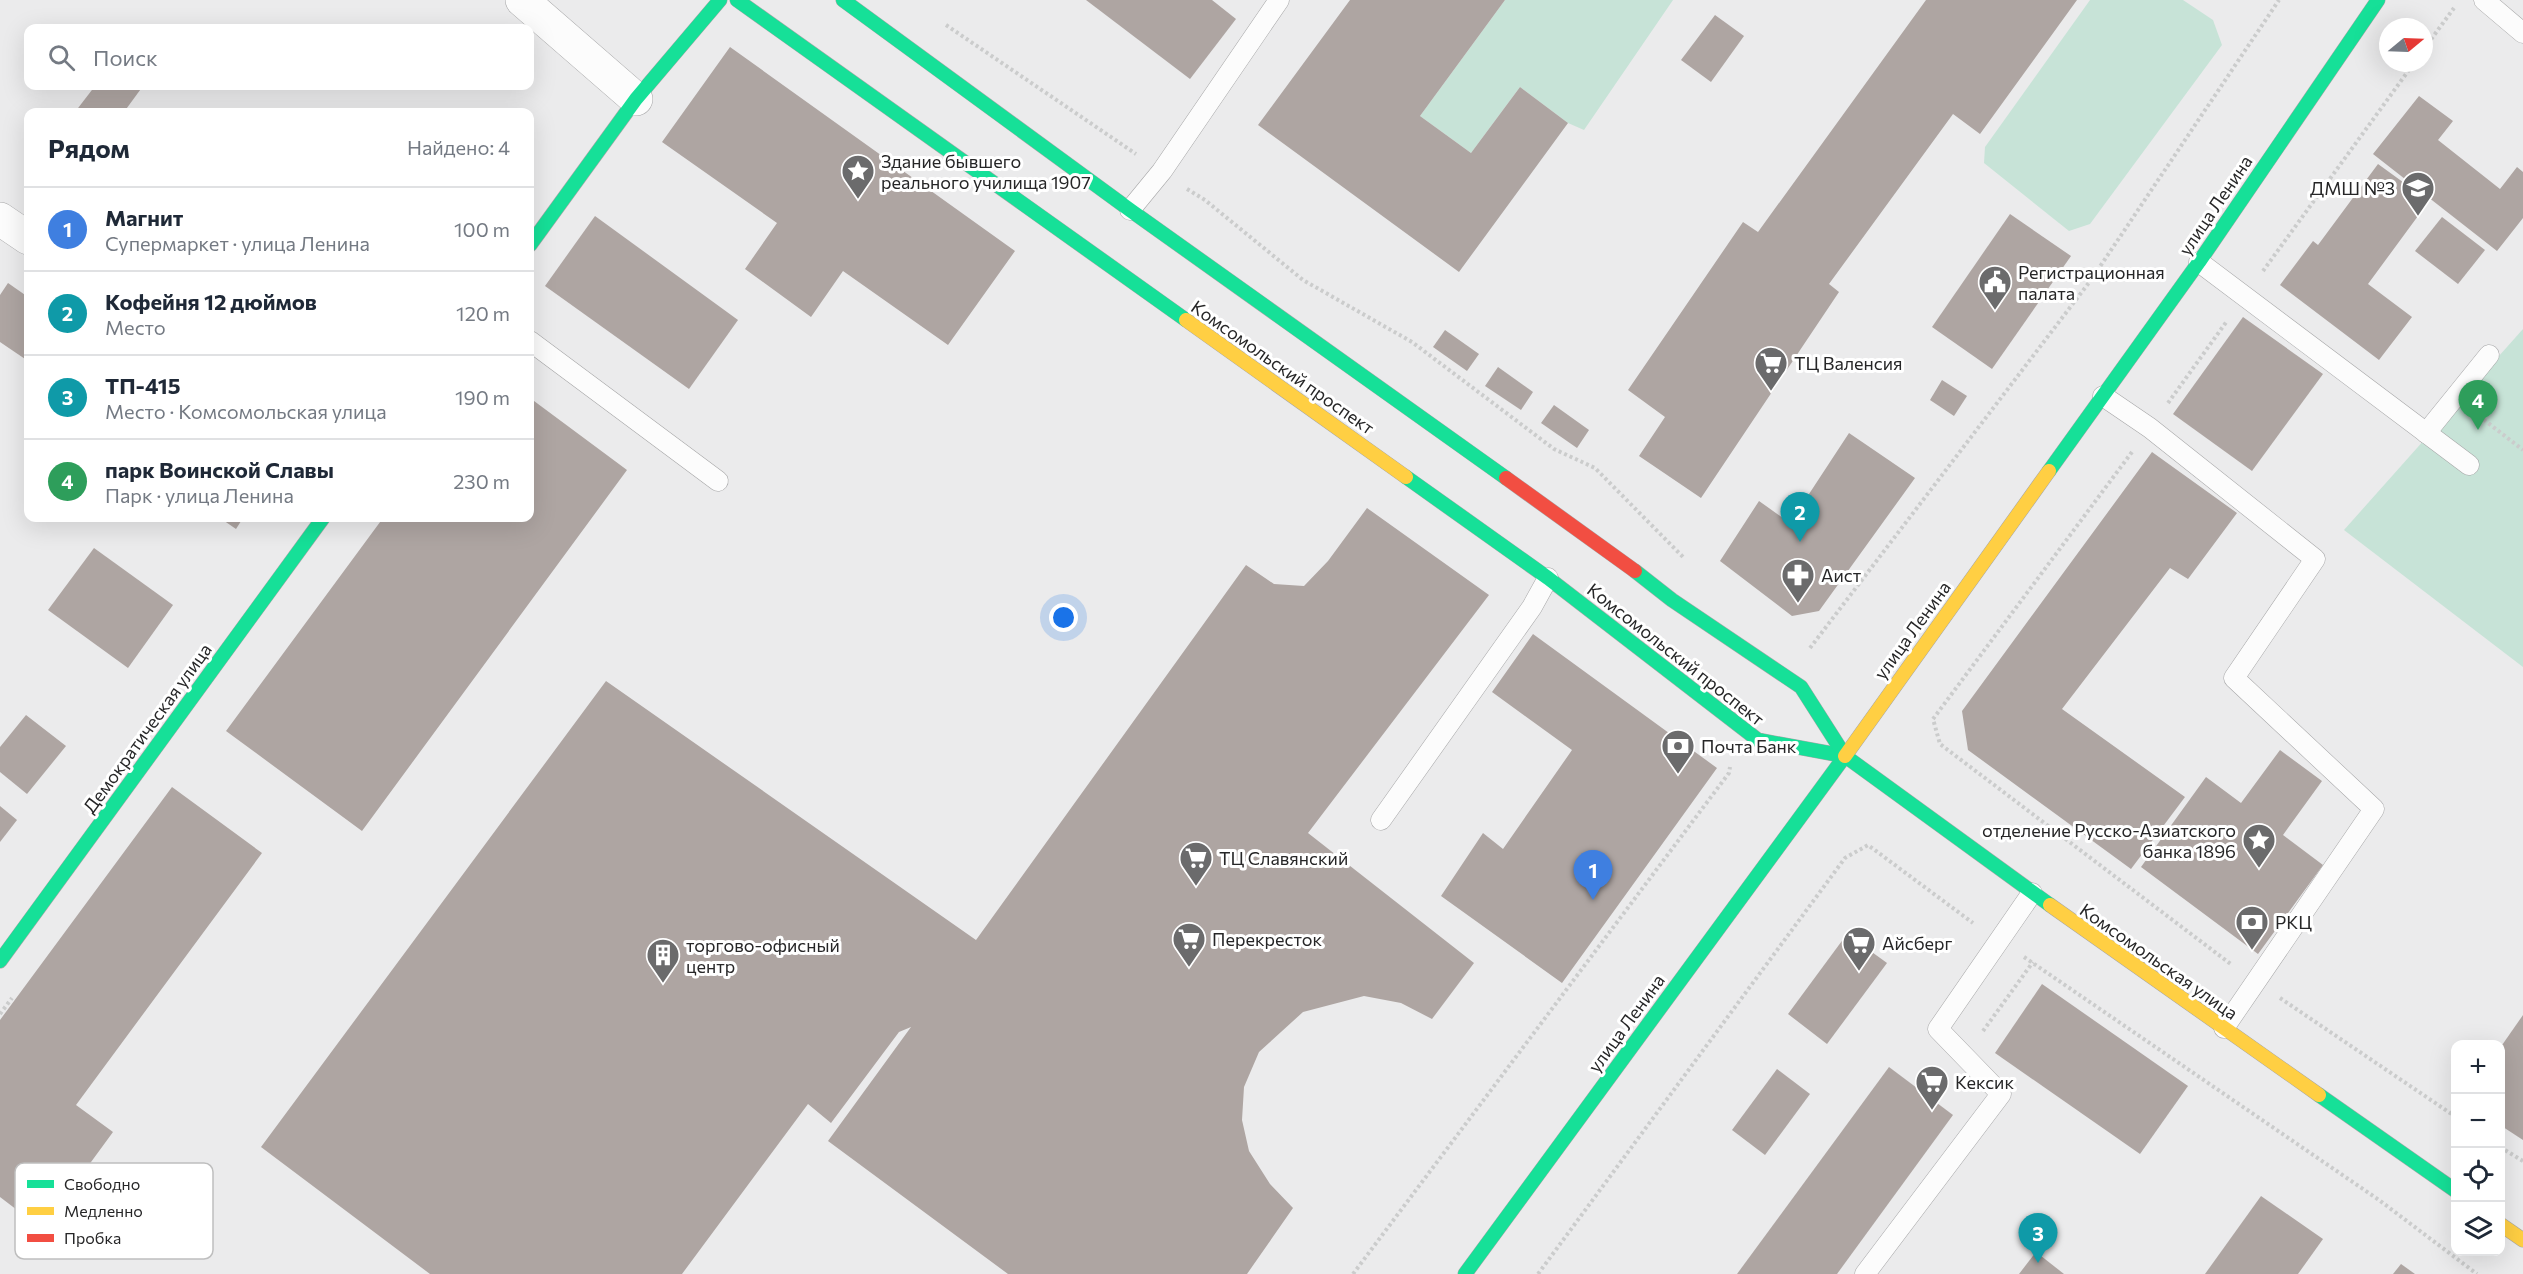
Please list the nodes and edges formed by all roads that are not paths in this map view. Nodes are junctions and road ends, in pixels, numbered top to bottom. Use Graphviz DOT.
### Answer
graph roads {
  1 [pos="522,0"];
  2 [pos="720,0"];
  3 [pos="738,0"];
  4 [pos="843,0"];
  5 [pos="2378,0"];
  6 [pos="2484,0"];
  7 [pos="1274,2"];
  8 [pos="2523,33"];
  9 [pos="636,99"];
  10 [pos="1130,210"];
  11 [pos="0,219"];
  12 [pos="24,235"];
  13 [pos="534,239"];
  14 [pos="2199,262"];
  15 [pos="534,344"];
  16 [pos="2488,355"];
  17 [pos="2103,396"];
  18 [pos="2426,433"];
  19 [pos="2469,465"];
  20 [pos="718,482"];
  21 [pos="320,522"];
  22 [pos="1548,578"];
  23 [pos="1845,756"];
  24 [pos="1381,820"];
  25 [pos="2032,893"];
  26 [pos="0,961"];
  27 [pos="2224,1028"];
  28 [pos="2451,1187"];
  29 [pos="2505,1227"];
  30 [pos="2523,1240"];
  31 [pos="1465,1274"];
  32 [pos="1865,1274"];
  1 -- 9 [label="street"];
  2 -- 9 [label="main road"];
  3 -- 22 [label="main road, Комсомольский проспект"];
  4 -- 10 [label="main road, Комсомольский проспект"];
  5 -- 14 [label="main road, улица Ленина"];
  6 -- 8 [label="lane"];
  7 -- 10 [label="lane"];
  9 -- 13 [label="main road"];
  10 -- 23 [label="main road, Комсомольский проспект"];
  11 -- 12 [label="street"];
  14 -- 17 [label="main road, улица Ленина"];
  14 -- 18 [label="lane"];
  15 -- 20 [label="lane"];
  16 -- 18 [label="lane"];
  17 -- 23 [label="main road, улица Ленина"];
  17 -- 27 [label="lane"];
  18 -- 19 [label="lane"];
  21 -- 26 [label="main road, Демократическая улица"];
  22 -- 23 [label="main road, Комсомольский проспект"];
  22 -- 24 [label="lane"];
  23 -- 25 [label="main road, Комсомольская улица"];
  23 -- 31 [label="main road, улица Ленина"];
  25 -- 27 [label="main road, Комсомольская улица"];
  25 -- 32 [label="lane"];
  27 -- 28 [label="main road, Комсомольская улица"];
  29 -- 30 [label="main road"];
}
